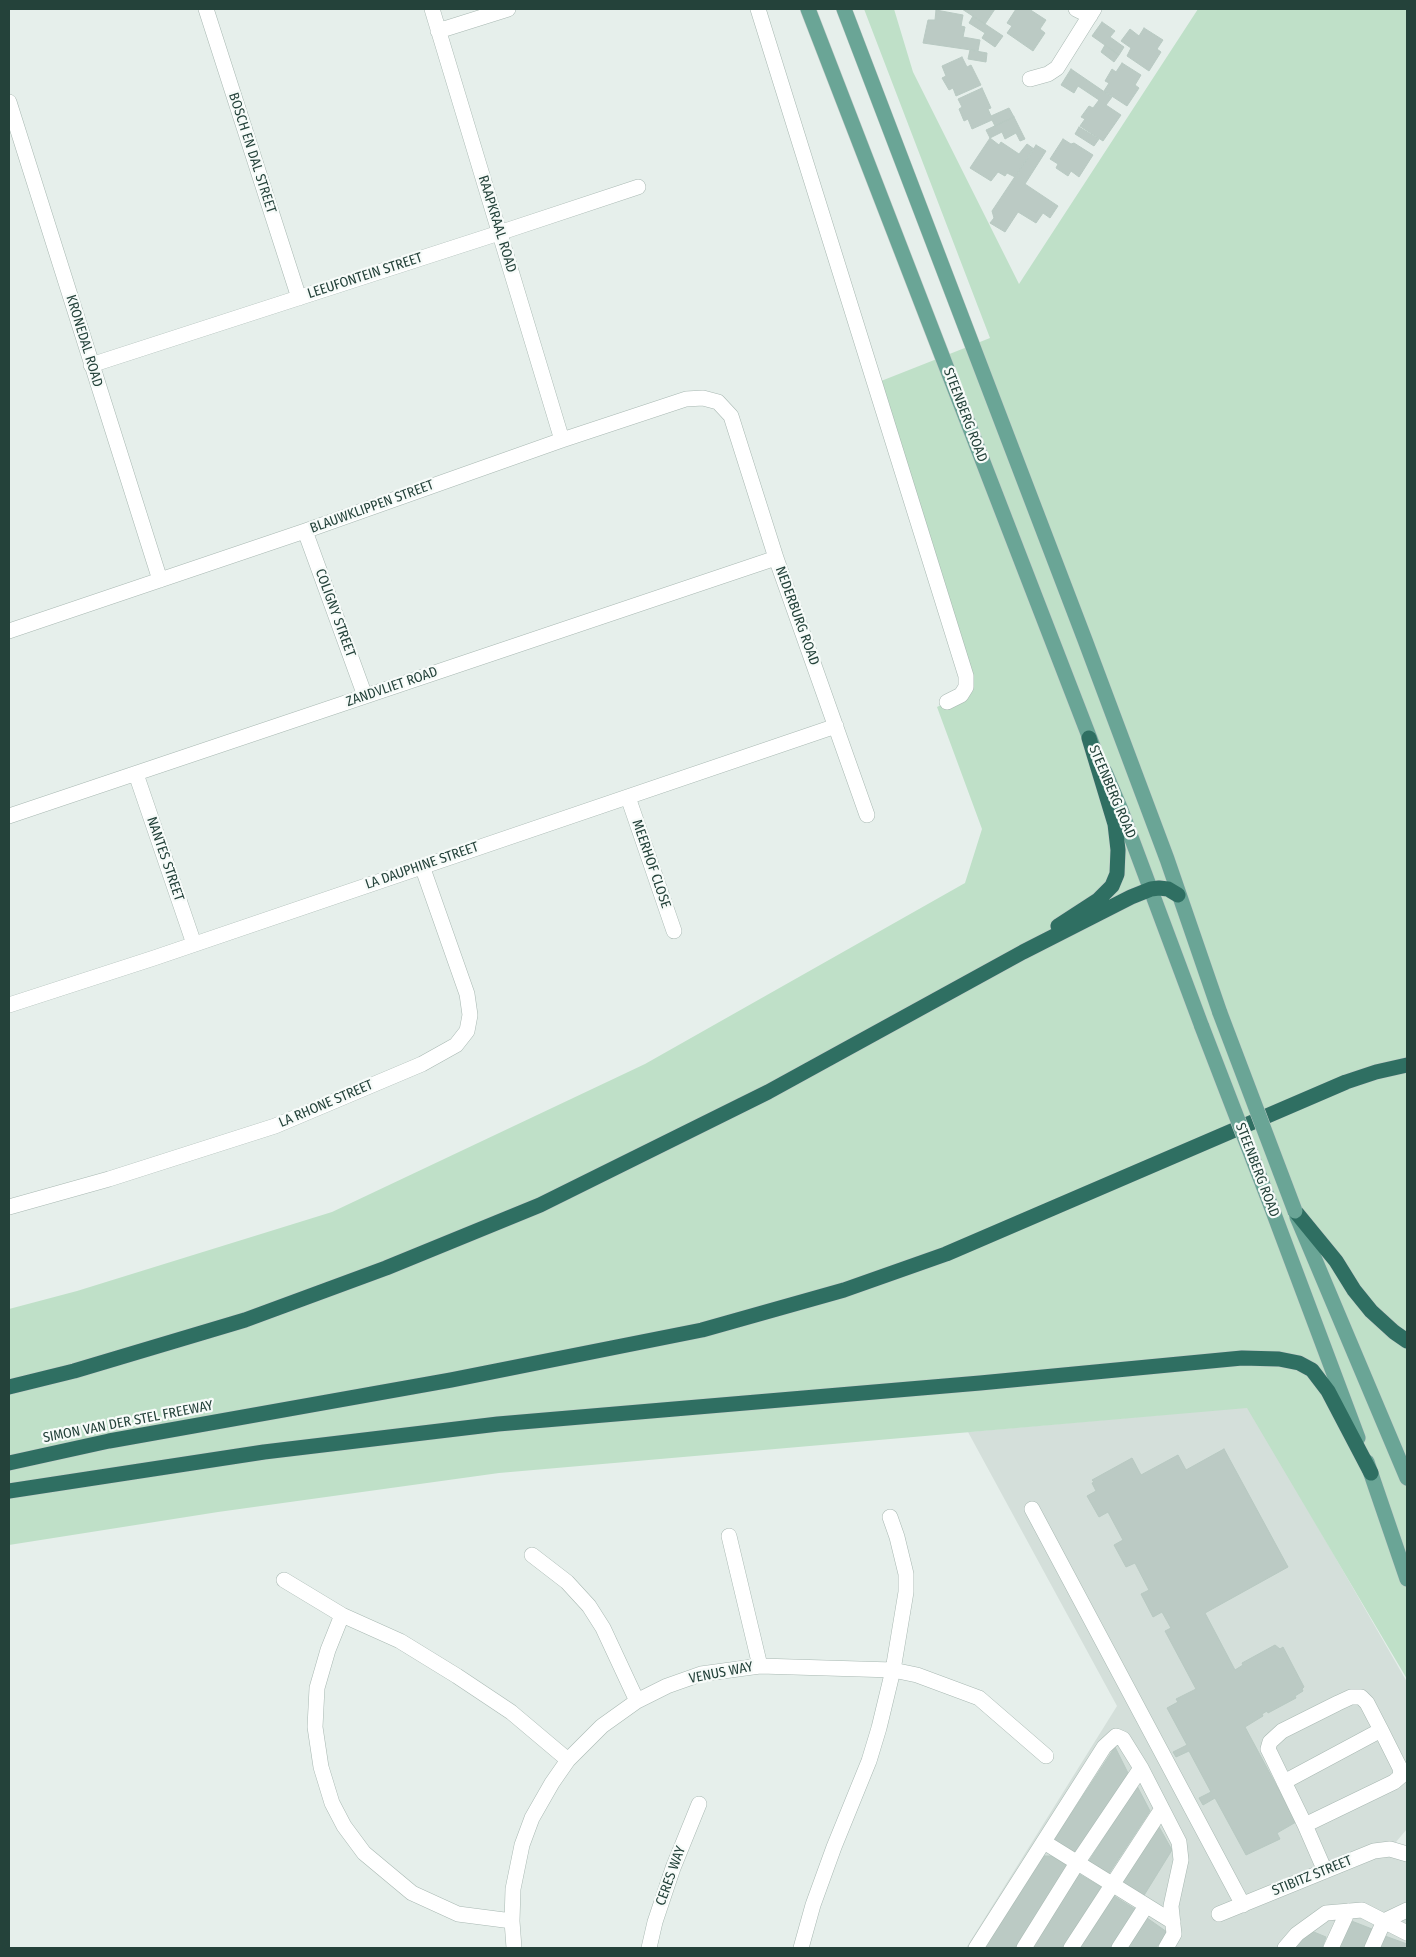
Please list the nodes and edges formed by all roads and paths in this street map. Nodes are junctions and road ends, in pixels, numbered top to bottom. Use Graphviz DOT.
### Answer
graph roads {
  1 [pos="206,9"];
  2 [pos="432,9"];
  3 [pos="508,9"];
  4 [pos="758,9"];
  5 [pos="808,9"];
  6 [pos="844,9"];
  7 [pos="1076,9"];
  8 [pos="1092,12"];
  9 [pos="438,31"];
  10 [pos="1030,78"];
  11 [pos="9,102"];
  12 [pos="638,187"];
  13 [pos="500,233"];
  14 [pos="299,298"];
  15 [pos="92,365"];
  16 [pos="731,416"];
  17 [pos="562,440"];
  18 [pos="305,530"];
  19 [pos="776,558"];
  20 [pos="160,580"];
  21 [pos="9,631"];
  22 [pos="365,696"];
  23 [pos="947,702"];
  24 [pos="836,726"];
  25 [pos="1090,738"];
  26 [pos="136,774"];
  27 [pos="628,796"];
  28 [pos="867,815"];
  29 [pos="9,816"];
  30 [pos="422,866"];
  31 [pos="1151,889"];
  32 [pos="1178,894"];
  33 [pos="674,931"];
  34 [pos="194,944"];
  35 [pos="1023,952"];
  36 [pos="9,1005"];
  37 [pos="1407,1065"];
  38 [pos="9,1207"];
  39 [pos="1295,1211"];
  40 [pos="1407,1340"];
  41 [pos="9,1387"];
  42 [pos="9,1463"];
  43 [pos="1371,1472"];
  44 [pos="1407,1478"];
  45 [pos="9,1491"];
  46 [pos="1032,1509"];
  47 [pos="890,1517"];
  48 [pos="729,1536"];
  49 [pos="532,1555"];
  50 [pos="1407,1579"];
  51 [pos="284,1580"];
  52 [pos="342,1615"];
  53 [pos="760,1666"];
  54 [pos="893,1670"];
  55 [pos="637,1701"];
  56 [pos="1381,1730"];
  57 [pos="1046,1756"];
  58 [pos="568,1760"];
  59 [pos="1141,1768"];
  60 [pos="1284,1782"];
  61 [pos="699,1804"];
  62 [pos="1161,1810"];
  63 [pos="1305,1825"];
  64 [pos="1044,1842"];
  65 [pos="1407,1854"];
  66 [pos="1077,1863"];
  67 [pos="1325,1871"];
  68 [pos="1112,1884"];
  69 [pos="1243,1905"];
  70 [pos="1146,1906"];
  71 [pos="1407,1910"];
  72 [pos="1348,1911"];
  73 [pos="1219,1914"];
  74 [pos="512,1921"];
  75 [pos="1384,1921"];
  76 [pos="1173,1922"];
  77 [pos="1407,1933"];
  78 [pos="514,1948"];
  79 [pos="649,1948"];
  80 [pos="801,1948"];
  81 [pos="976,1948"];
  82 [pos="1024,1948"];
  83 [pos="1071,1948"];
  84 [pos="1119,1948"];
  85 [pos="1166,1948"];
  86 [pos="1285,1948"];
  87 [pos="1332,1948"];
  88 [pos="1372,1948"];
  1 -- 14 [label="street, BOSCH EN DAL STREET"];
  2 -- 9 [label="street, RAAPKRAAL ROAD"];
  3 -- 9 [label="street"];
  4 -- 23 [label="street"];
  5 -- 25 [label="main road, STEENBERG ROAD"];
  6 -- 32 [label="main road, STEENBERG ROAD"];
  7 -- 8 [label="street"];
  8 -- 10 [label="street"];
  9 -- 13 [label="street, RAAPKRAAL ROAD"];
  11 -- 15 [label="street, KRONEDAL ROAD"];
  12 -- 13 [label="street, LEEUFONTEIN STREET"];
  13 -- 14 [label="street, LEEUFONTEIN STREET"];
  13 -- 17 [label="street, RAAPKRAAL ROAD"];
  14 -- 15 [label="street, LEEUFONTEIN STREET"];
  15 -- 20 [label="street, KRONEDAL ROAD"];
  16 -- 17 [label="street, BLAUWKLIPPEN STREET"];
  16 -- 19 [label="street, NEDERBURG ROAD"];
  17 -- 18 [label="street, BLAUWKLIPPEN STREET"];
  18 -- 20 [label="street, BLAUWKLIPPEN STREET"];
  18 -- 22 [label="street, COLIGNY STREET"];
  19 -- 22 [label="street, ZANDVLIET ROAD"];
  19 -- 24 [label="street, NEDERBURG ROAD"];
  20 -- 21 [label="street, BLAUWKLIPPEN STREET"];
  22 -- 26 [label="street, ZANDVLIET ROAD"];
  24 -- 27 [label="street, LA DAUPHINE STREET"];
  24 -- 28 [label="street, NEDERBURG ROAD"];
  25 -- 31 [label="main road, STEENBERG ROAD"];
  25 -- 35 [label="highway"];
  26 -- 29 [label="street, ZANDVLIET ROAD"];
  26 -- 34 [label="street, NANTES STREET"];
  27 -- 30 [label="street, LA DAUPHINE STREET"];
  27 -- 33 [label="street, MEERHOF CLOSE"];
  30 -- 34 [label="street, LA DAUPHINE STREET"];
  30 -- 38 [label="street, LA RHONE STREET"];
  31 -- 32 [label="highway"];
  31 -- 35 [label="highway"];
  31 -- 43 [label="main road, STEENBERG ROAD, bridge"];
  32 -- 39 [label="main road, STEENBERG ROAD, bridge"];
  34 -- 36 [label="street, LA DAUPHINE STREET"];
  35 -- 41 [label="highway"];
  37 -- 42 [label="highway, SIMON VAN DER STEL FREEWAY"];
  39 -- 40 [label="highway"];
  39 -- 44 [label="main road, STEENBERG ROAD"];
  43 -- 45 [label="highway"];
  43 -- 50 [label="main road, STEENBERG ROAD"];
  46 -- 69 [label="street"];
  47 -- 54 [label="street"];
  48 -- 53 [label="street"];
  49 -- 55 [label="street"];
  51 -- 52 [label="street"];
  52 -- 58 [label="street"];
  52 -- 74 [label="street"];
  53 -- 54 [label="street, VENUS WAY"];
  53 -- 55 [label="street, VENUS WAY"];
  54 -- 57 [label="street, VENUS WAY"];
  54 -- 80 [label="street"];
  55 -- 58 [label="street, VENUS WAY"];
  56 -- 60 [label="street"];
  56 -- 60 [label="street"];
  56 -- 63 [label="street"];
  58 -- 74 [label="street, VENUS WAY"];
  59 -- 62 [label="street"];
  59 -- 64 [label="street"];
  59 -- 66 [label="street"];
  60 -- 63 [label="street"];
  61 -- 79 [label="street, CERES WAY"];
  62 -- 68 [label="street"];
  62 -- 76 [label="street"];
  63 -- 67 [label="street"];
  64 -- 66 [label="street"];
  64 -- 81 [label="street"];
  65 -- 67 [label="street, STIBITZ STREET"];
  66 -- 68 [label="street"];
  66 -- 82 [label="street"];
  67 -- 69 [label="street, STIBITZ STREET"];
  68 -- 70 [label="street"];
  68 -- 83 [label="street"];
  69 -- 73 [label="street, STIBITZ STREET"];
  70 -- 76 [label="street"];
  70 -- 84 [label="street"];
  71 -- 75 [label="street"];
  72 -- 75 [label="street"];
  72 -- 86 [label="street"];
  72 -- 87 [label="street"];
  74 -- 78 [label="street, VENUS WAY"];
  75 -- 77 [label="street"];
  75 -- 88 [label="street"];
  76 -- 85 [label="street"];
}
